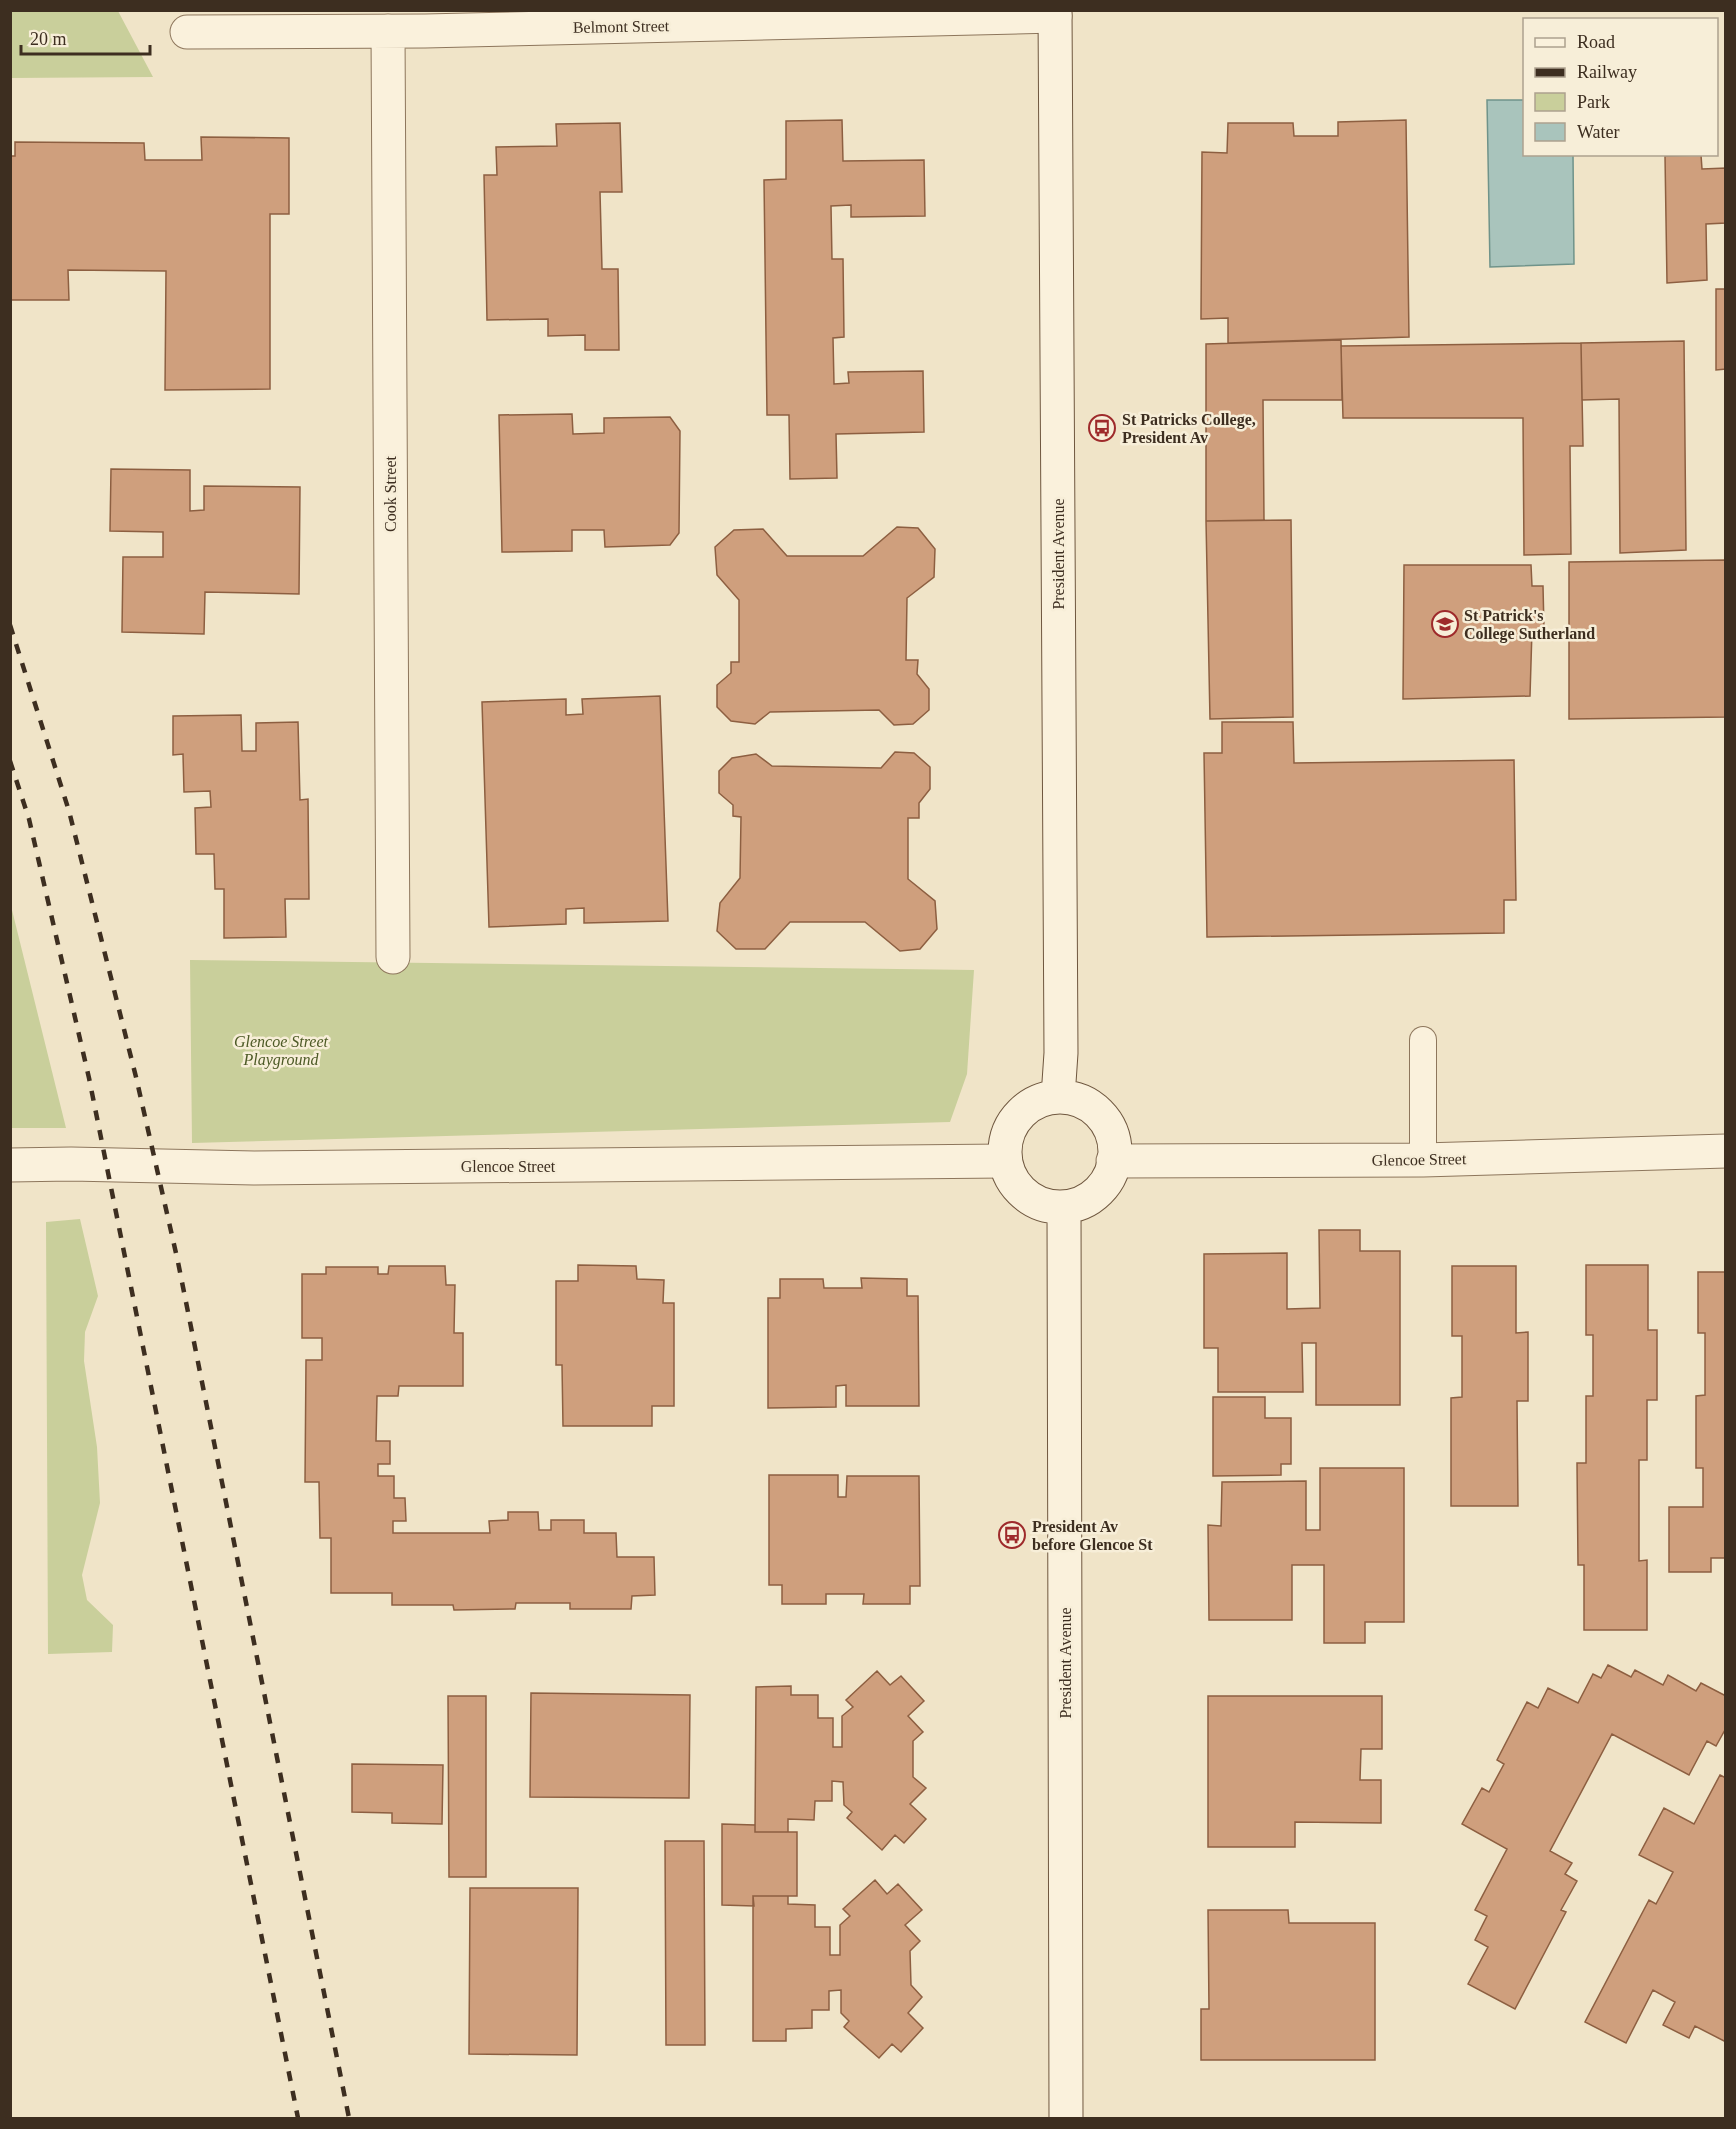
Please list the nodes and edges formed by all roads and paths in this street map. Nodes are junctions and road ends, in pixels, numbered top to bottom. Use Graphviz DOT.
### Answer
graph roads {
  1 [pos="1055,13"];
  2 [pos="997,14"];
  3 [pos="388,31"];
  4 [pos="187,32"];
  5 [pos="393,957"];
  6 [pos="1423,1040"];
  7 [pos="1058,1097"];
  8 [pos="1725,1151"];
  9 [pos="1423,1160"];
  10 [pos="1005,1161"];
  11 [pos="1113,1161"];
  12 [pos="10,1165"];
  13 [pos="1064,1207"];
  14 [pos="1066,2118"];
  1 -- 2 [label="street, Belmont Street"];
  1 -- 7 [label="street, President Avenue"];
  2 -- 3 [label="street, Belmont Street"];
  3 -- 4 [label="street, Belmont Street"];
  3 -- 5 [label="street, Cook Street"];
  6 -- 9 [label="lane"];
  7 -- 10 [label="street"];
  7 -- 11 [label="street"];
  8 -- 9 [label="street, Glencoe Street"];
  9 -- 11 [label="street, Glencoe Street"];
  10 -- 12 [label="street, Glencoe Street"];
  10 -- 13 [label="street"];
  11 -- 13 [label="street"];
  13 -- 14 [label="street, President Avenue"];
}
